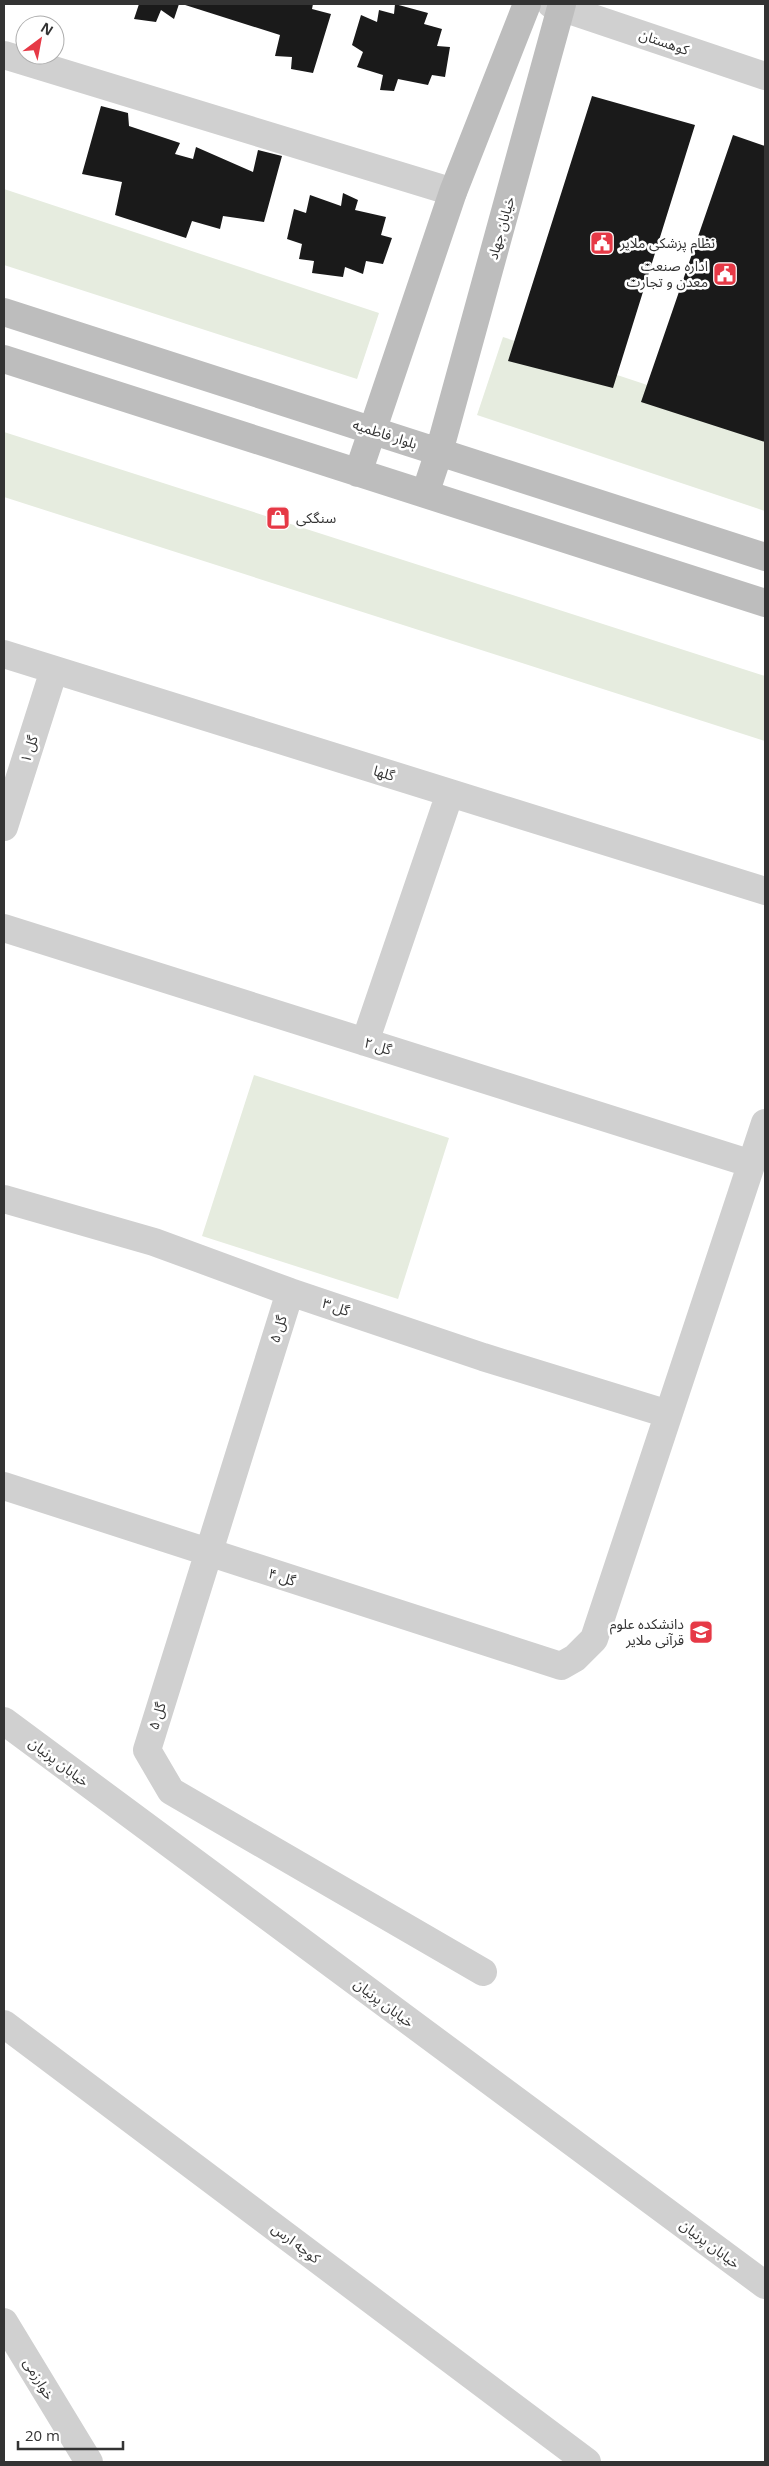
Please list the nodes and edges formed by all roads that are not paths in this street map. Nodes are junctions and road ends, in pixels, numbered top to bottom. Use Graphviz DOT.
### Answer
graph roads {
  1 [pos="527,4"];
  2 [pos="559,5"];
  3 [pos="4,55"];
  4 [pos="765,76"];
  5 [pos="453,192"];
  6 [pos="4,312"];
  7 [pos="4,359"];
  8 [pos="371,430"];
  9 [pos="439,452"];
  10 [pos="358,473"];
  11 [pos="425,494"];
  12 [pos="765,557"];
  13 [pos="765,603"];
  14 [pos="4,654"];
  15 [pos="54,670"];
  16 [pos="450,793"];
  17 [pos="4,828"];
  18 [pos="765,891"];
  19 [pos="4,928"];
  20 [pos="365,1042"];
  21 [pos="765,1123"];
  22 [pos="752,1164"];
  23 [pos="4,1199"];
  24 [pos="290,1292"];
  25 [pos="668,1414"];
  26 [pos="4,1486"];
  27 [pos="208,1554"];
  28 [pos="4,1721"];
  29 [pos="483,1972"];
  30 [pos="4,2024"];
  31 [pos="765,2285"];
  32 [pos="4,2322"];
  33 [pos="89,2462"];
  34 [pos="587,2462"];
  1 -- 5 [label="main road"];
  2 -- 4 [label="street, کوهستان"];
  2 -- 9 [label="main road, خیابان جهاد"];
  3 -- 5 [label="street"];
  5 -- 8 [label="main road"];
  6 -- 8 [label="main road, بلوار فاطمیه"];
  7 -- 10 [label="main road"];
  8 -- 9 [label="main road, بلوار فاطمیه"];
  8 -- 10 [label="main road"];
  9 -- 11 [label="main road, خیابان جهاد"];
  9 -- 12 [label="main road, بلوار فاطمیه"];
  10 -- 11 [label="main road"];
  11 -- 13 [label="main road"];
  14 -- 15 [label="street, گلها"];
  15 -- 16 [label="street, گلها"];
  15 -- 17 [label="street, گل ۱"];
  16 -- 18 [label="street, گلها"];
  16 -- 20 [label="street"];
  19 -- 20 [label="street, گل ۲"];
  20 -- 22 [label="street, گل ۲"];
  21 -- 22 [label="street"];
  22 -- 25 [label="street"];
  23 -- 24 [label="street, گل ۳"];
  24 -- 25 [label="street, گل ۳"];
  24 -- 27 [label="street, گل ۵"];
  25 -- 27 [label="street, گل ۴"];
  26 -- 27 [label="street, گل ۴"];
  27 -- 29 [label="street, گل ۵"];
  28 -- 31 [label="street, خیابان پرنیان"];
  30 -- 34 [label="street, کوچه ارس"];
  32 -- 33 [label="street, خوارزمی"];
}
